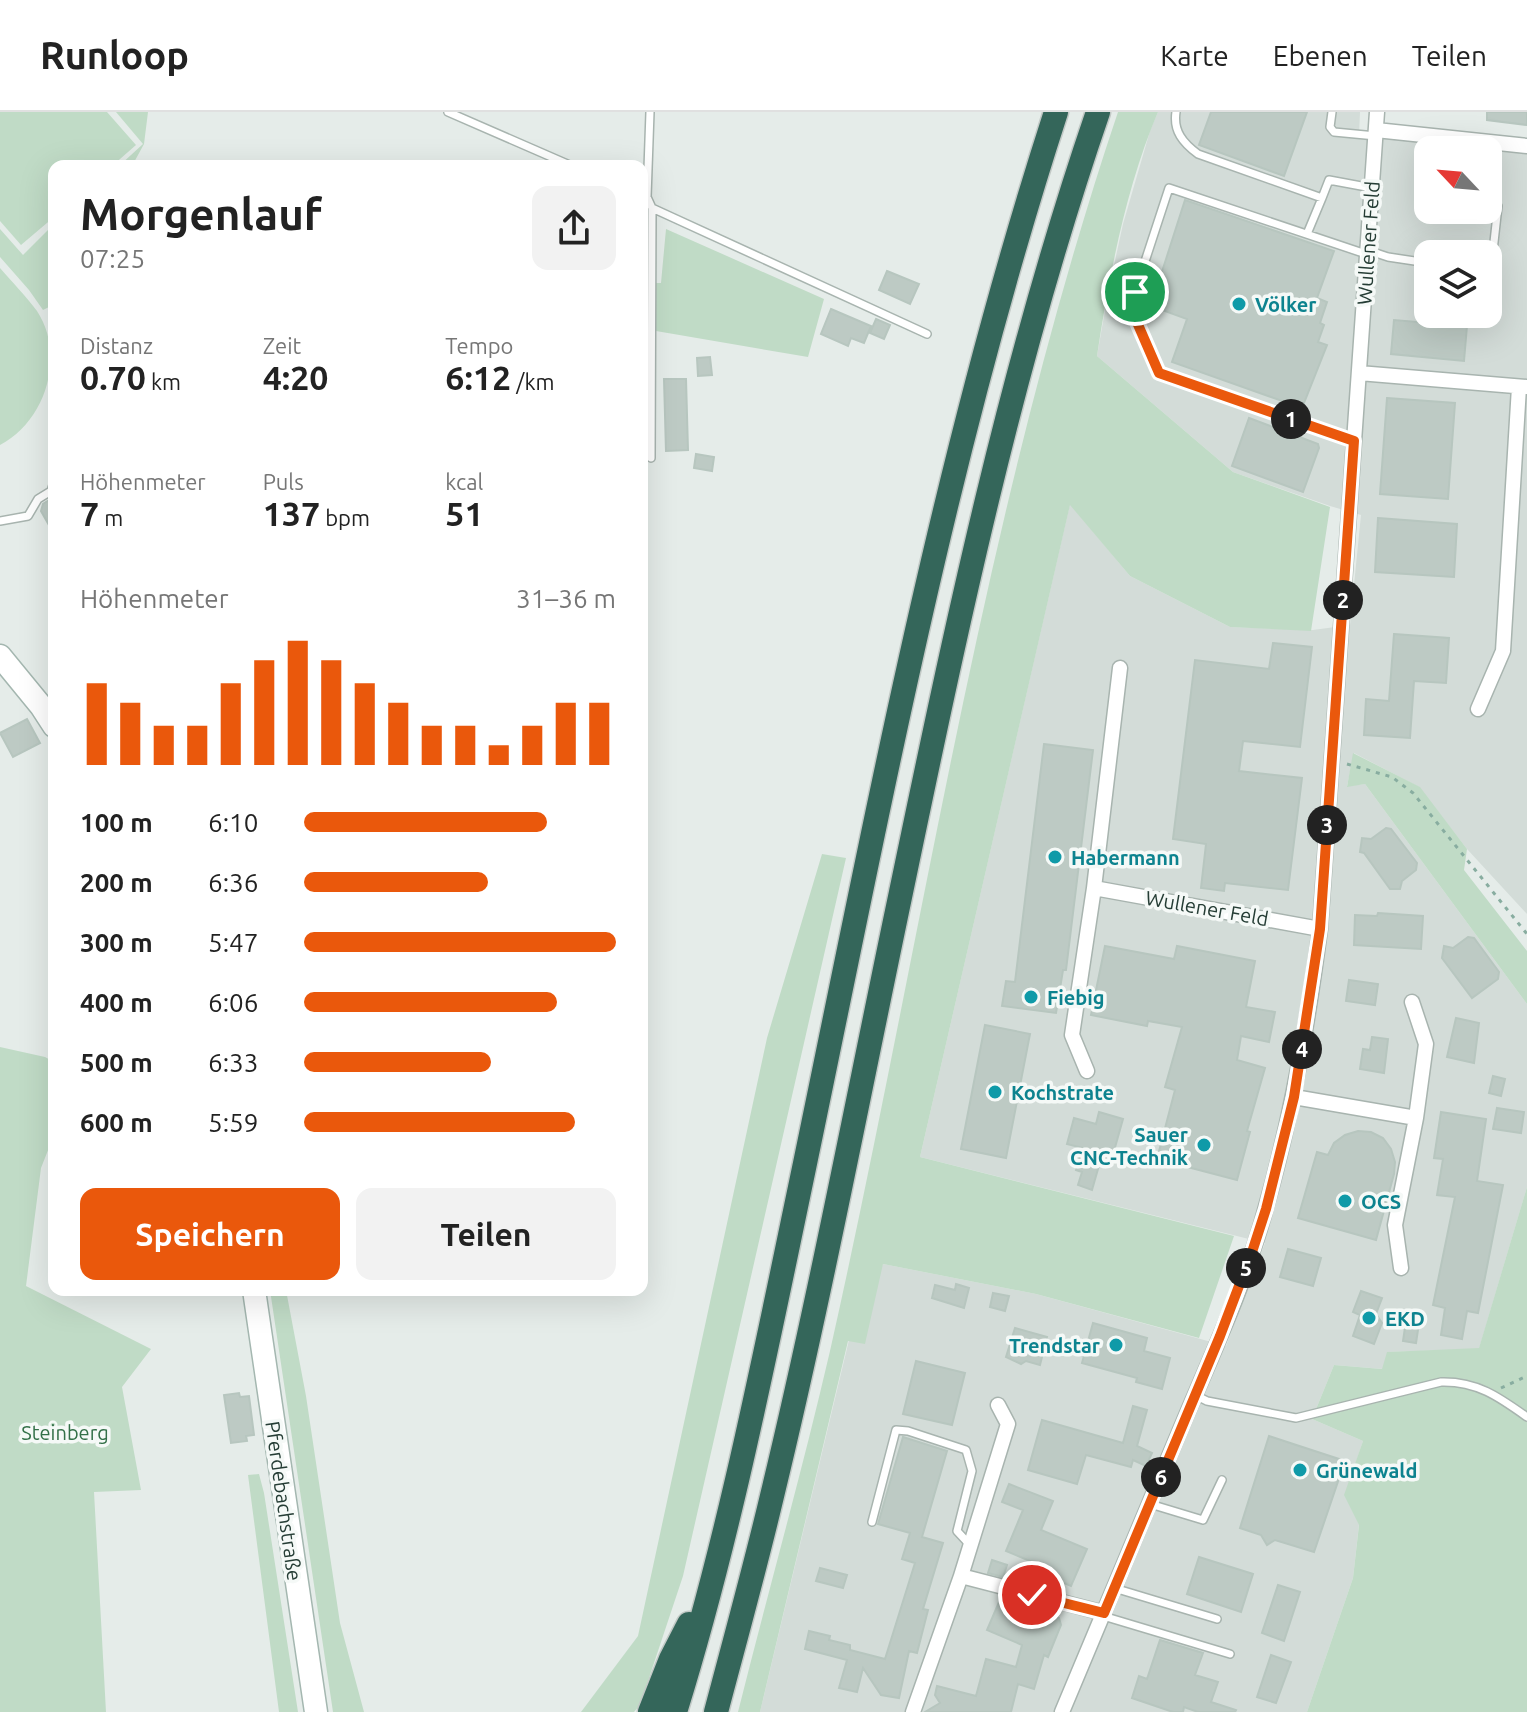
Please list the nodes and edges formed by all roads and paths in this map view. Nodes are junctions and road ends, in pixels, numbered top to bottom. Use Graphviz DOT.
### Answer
graph roads {
  1 [pos="448,112"];
  2 [pos="650,112"];
  3 [pos="1056,112"];
  4 [pos="1098,112"];
  5 [pos="1176,112"];
  6 [pos="1332,112"];
  7 [pos="1377,112"];
  8 [pos="1376,133"];
  9 [pos="1527,146"];
  10 [pos="558,160"];
  11 [pos="647,160"];
  12 [pos="1372,188"];
  13 [pos="1322,198"];
  14 [pos="648,202"];
  15 [pos="652,208"];
  16 [pos="1307,234"];
  17 [pos="1367,252"];
  18 [pos="1414,261"];
  19 [pos="927,334"];
  20 [pos="1359,373"];
  21 [pos="1523,387"];
  22 [pos="1354,441"];
  23 [pos="651,458"];
  24 [pos="48,493"];
  25 [pos="0,521"];
  26 [pos="0,656"];
  27 [pos="1120,668"];
  28 [pos="1478,709"];
  29 [pos="48,717"];
  30 [pos="1331,761"];
  31 [pos="1094,888"];
  32 [pos="1320,929"];
  33 [pos="1527,934"];
  34 [pos="1412,1002"];
  35 [pos="1087,1071"];
  36 [pos="1294,1097"];
  37 [pos="1416,1118"];
  38 [pos="1401,1268"];
  39 [pos="255,1296"];
  40 [pos="1527,1376"];
  41 [pos="1492,1392"];
  42 [pos="1195,1395"];
  43 [pos="998,1405"];
  44 [pos="1527,1417"];
  45 [pos="1222,1480"];
  46 [pos="1150,1504"];
  47 [pos="872,1522"];
  48 [pos="970,1545"];
  49 [pos="961,1576"];
  50 [pos="712,1579"];
  51 [pos="1114,1588"];
  52 [pos="1103,1614"];
  53 [pos="1217,1619"];
  54 [pos="1230,1654"];
  55 [pos="316,1712"];
  56 [pos="650,1712"];
  57 [pos="675,1712"];
  58 [pos="716,1712"];
  59 [pos="913,1712"];
  60 [pos="1062,1712"];
  1 -- 10 [label="lane"];
  2 -- 11 [label="lane"];
  3 -- 50 [label="highway"];
  4 -- 58 [label="highway"];
  5 -- 13 [label="lane"];
  6 -- 8 [label="lane"];
  7 -- 8 [label="street, Wullener Feld"];
  8 -- 9 [label="street"];
  8 -- 12 [label="street, Wullener Feld"];
  12 -- 13 [label="lane"];
  12 -- 17 [label="street, Wullener Feld"];
  13 -- 16 [label="lane"];
  14 -- 15 [label="lane"];
  15 -- 19 [label="lane"];
  15 -- 23 [label="lane"];
  16 -- 17 [label="lane"];
  16 -- 22 [label="lane"];
  17 -- 18 [label="lane"];
  17 -- 20 [label="street, Wullener Feld"];
  20 -- 21 [label="street"];
  20 -- 22 [label="street, Wullener Feld"];
  21 -- 28 [label="street"];
  22 -- 30 [label="street, Wullener Feld"];
  24 -- 25 [label="lane"];
  26 -- 29 [label="main road"];
  27 -- 31 [label="street"];
  30 -- 32 [label="street, Wullener Feld"];
  30 -- 33 [label="path"];
  31 -- 32 [label="street, Wullener Feld"];
  31 -- 35 [label="street"];
  32 -- 36 [label="street, Wullener Feld"];
  34 -- 37 [label="street"];
  36 -- 37 [label="street"];
  36 -- 42 [label="street, Wullener Feld"];
  37 -- 38 [label="street"];
  39 -- 55 [label="main road, Pferdebachstraße"];
  40 -- 41 [label="path"];
  41 -- 42 [label="lane"];
  41 -- 44 [label="lane"];
  42 -- 46 [label="street, Wullener Feld"];
  43 -- 48 [label="street"];
  45 -- 46 [label="lane"];
  46 -- 51 [label="street, Wullener Feld"];
  47 -- 48 [label="lane"];
  48 -- 49 [label="street"];
  49 -- 52 [label="street"];
  49 -- 59 [label="street"];
  50 -- 56 [label="highway"];
  50 -- 57 [label="highway"];
  51 -- 52 [label="street, Wullener Feld"];
  51 -- 53 [label="lane"];
  52 -- 54 [label="lane"];
  52 -- 60 [label="street, Wullener Feld"];
}
